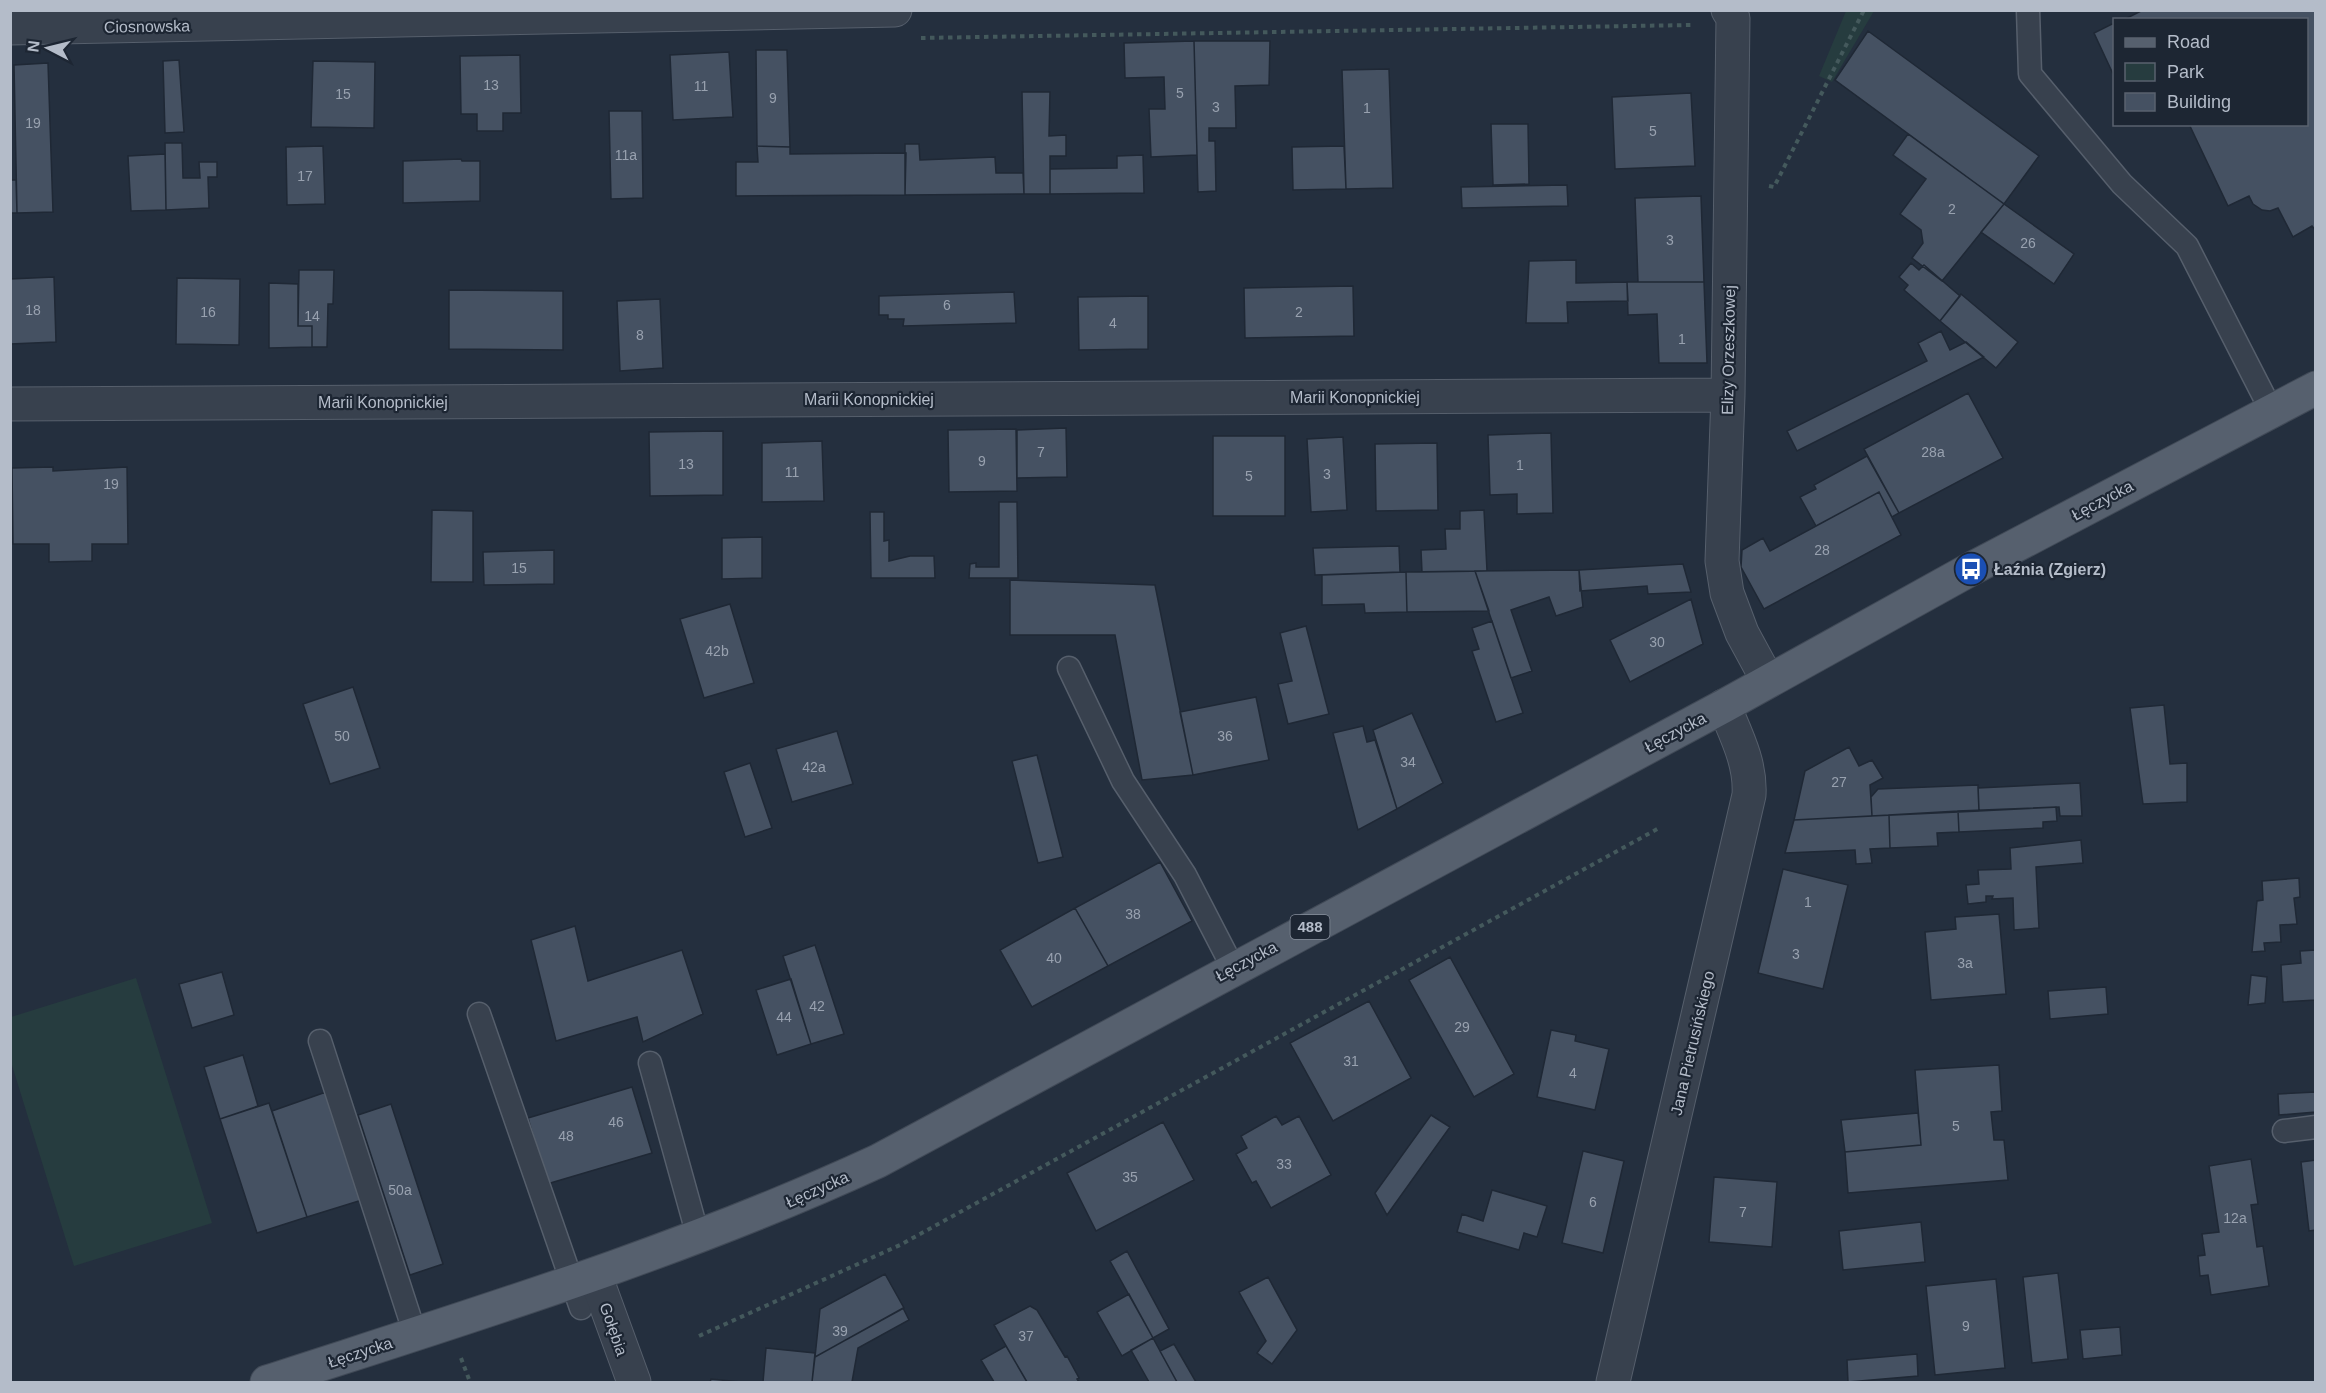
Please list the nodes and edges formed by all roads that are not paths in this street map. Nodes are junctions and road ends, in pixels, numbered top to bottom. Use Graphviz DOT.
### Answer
graph roads {
  1 [pos="895,10"];
  2 [pos="1728,10"];
  3 [pos="2028,10"];
  4 [pos="80,19"];
  5 [pos="10,28"];
  6 [pos="2316,388"];
  7 [pos="1728,395"];
  8 [pos="10,404"];
  9 [pos="2271,410"];
  10 [pos="1070,668"];
  11 [pos="1768,681"];
  12 [pos="1724,706"];
  13 [pos="1233,968"];
  14 [pos="479,1014"];
  15 [pos="320,1041"];
  16 [pos="650,1063"];
  17 [pos="2316,1127"];
  18 [pos="2284,1131"];
  19 [pos="698,1236"];
  20 [pos="583,1288"];
  21 [pos="415,1334"];
  22 [pos="625,1377"];
  23 [pos="267,1383"];
  24 [pos="1613,1383"];
  1 -- 4 [label="street, Ciosnowska"];
  2 -- 7 [label="street, Elizy Orzeszkowej"];
  3 -- 9 [label="lane"];
  4 -- 5 [label="street, Ciosnowska"];
  6 -- 9 [label="main road, Łęczycka / 488"];
  7 -- 8 [label="street, Marii Konopnickiej"];
  7 -- 11 [label="street, Elizy Orzeszkowej"];
  9 -- 11 [label="main road, Łęczycka / 488"];
  10 -- 13 [label="lane"];
  11 -- 12 [label="main road, Łęczycka / 488"];
  12 -- 13 [label="main road, Łęczycka / 488"];
  12 -- 24 [label="street, Jana Pietrusińskiego"];
  13 -- 19 [label="main road, Łęczycka / 488"];
  14 -- 20 [label="lane"];
  15 -- 21 [label="lane"];
  16 -- 19 [label="lane"];
  17 -- 18 [label="lane"];
  19 -- 20 [label="main road, Łęczycka / 488"];
  20 -- 21 [label="main road, Łęczycka / 488"];
  20 -- 22 [label="street, Gołębia"];
  21 -- 23 [label="main road, Łęczycka / 488"];
}
